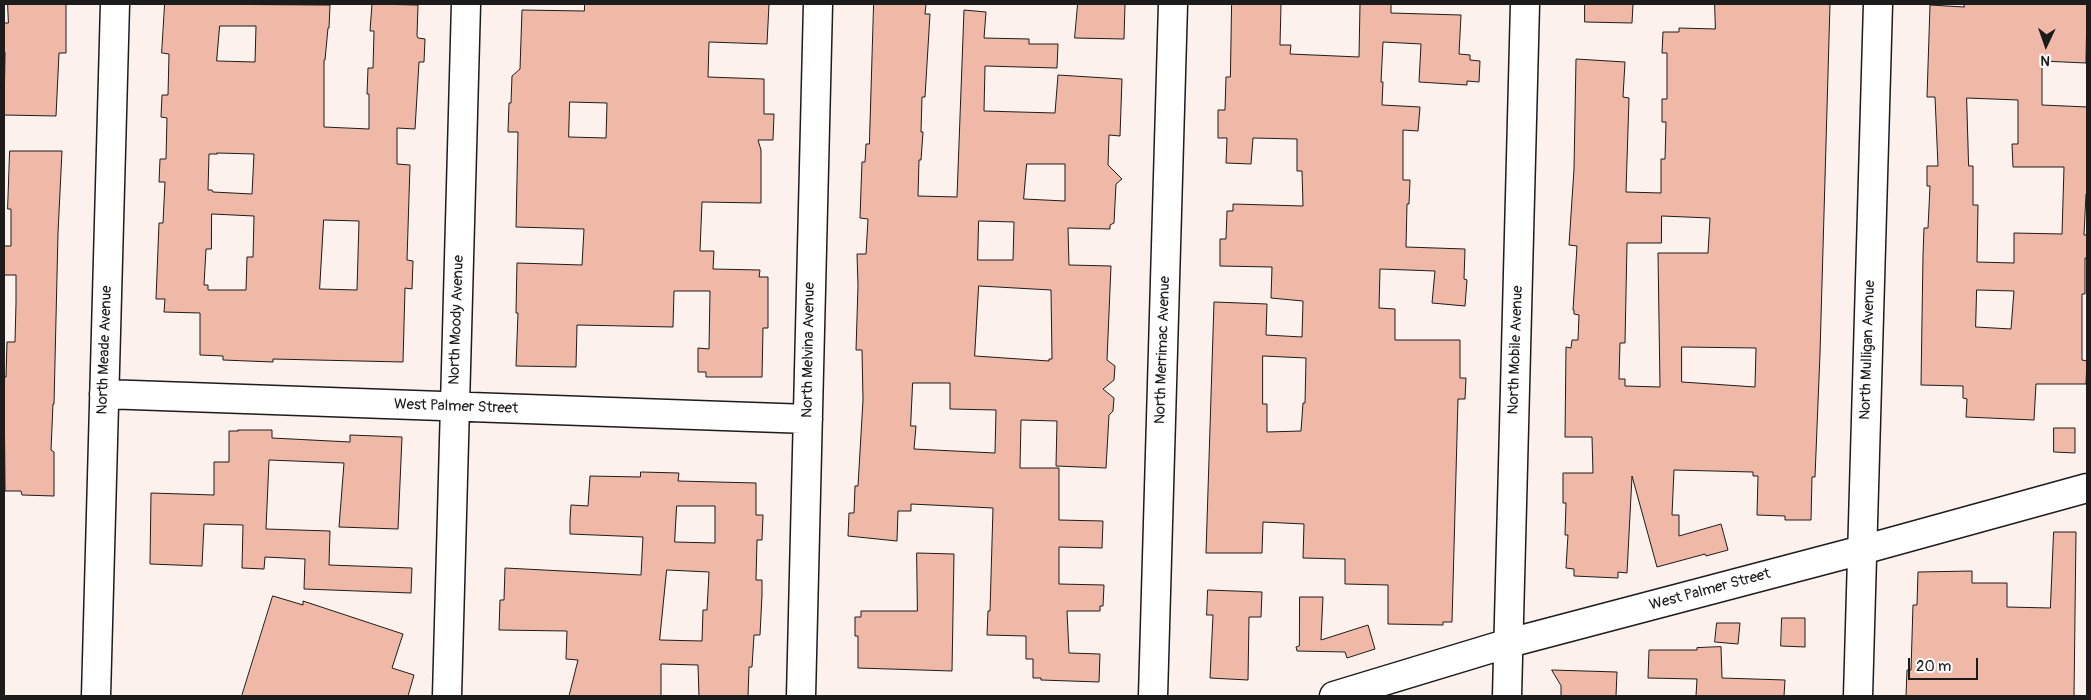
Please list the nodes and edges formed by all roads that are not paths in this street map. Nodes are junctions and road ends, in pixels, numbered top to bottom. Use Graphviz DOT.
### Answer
graph roads {
  1 [pos="115,4"];
  2 [pos="466,4"];
  3 [pos="818,4"];
  4 [pos="1173,4"];
  5 [pos="1526,4"];
  6 [pos="1878,4"];
  7 [pos="104,394"];
  8 [pos="455,407"];
  9 [pos="808,419"];
  10 [pos="2087,488"];
  11 [pos="1862,550"];
  12 [pos="1508,643"];
  13 [pos="96,696"];
  14 [pos="447,696"];
  15 [pos="801,696"];
  16 [pos="1153,696"];
  17 [pos="1334,696"];
  18 [pos="1507,696"];
  19 [pos="1858,696"];
  1 -- 7 [label="street, North Meade Avenue"];
  2 -- 8 [label="street, North Moody Avenue"];
  3 -- 9 [label="street, North Melvina Avenue"];
  4 -- 16 [label="street, North Merrimac Avenue"];
  5 -- 12 [label="street, North Mobile Avenue"];
  6 -- 11 [label="street, North Mulligan Avenue"];
  7 -- 8 [label="street, West Palmer Street"];
  7 -- 13 [label="street, North Meade Avenue"];
  8 -- 9 [label="street, West Palmer Street"];
  8 -- 14 [label="street, North Moody Avenue"];
  9 -- 15 [label="street, North Melvina Avenue"];
  10 -- 11 [label="street, West Palmer Street"];
  11 -- 12 [label="street, West Palmer Street"];
  11 -- 19 [label="street, North Mulligan Avenue"];
  12 -- 17 [label="street, West Palmer Street"];
  12 -- 18 [label="street, North Mobile Avenue"];
}
